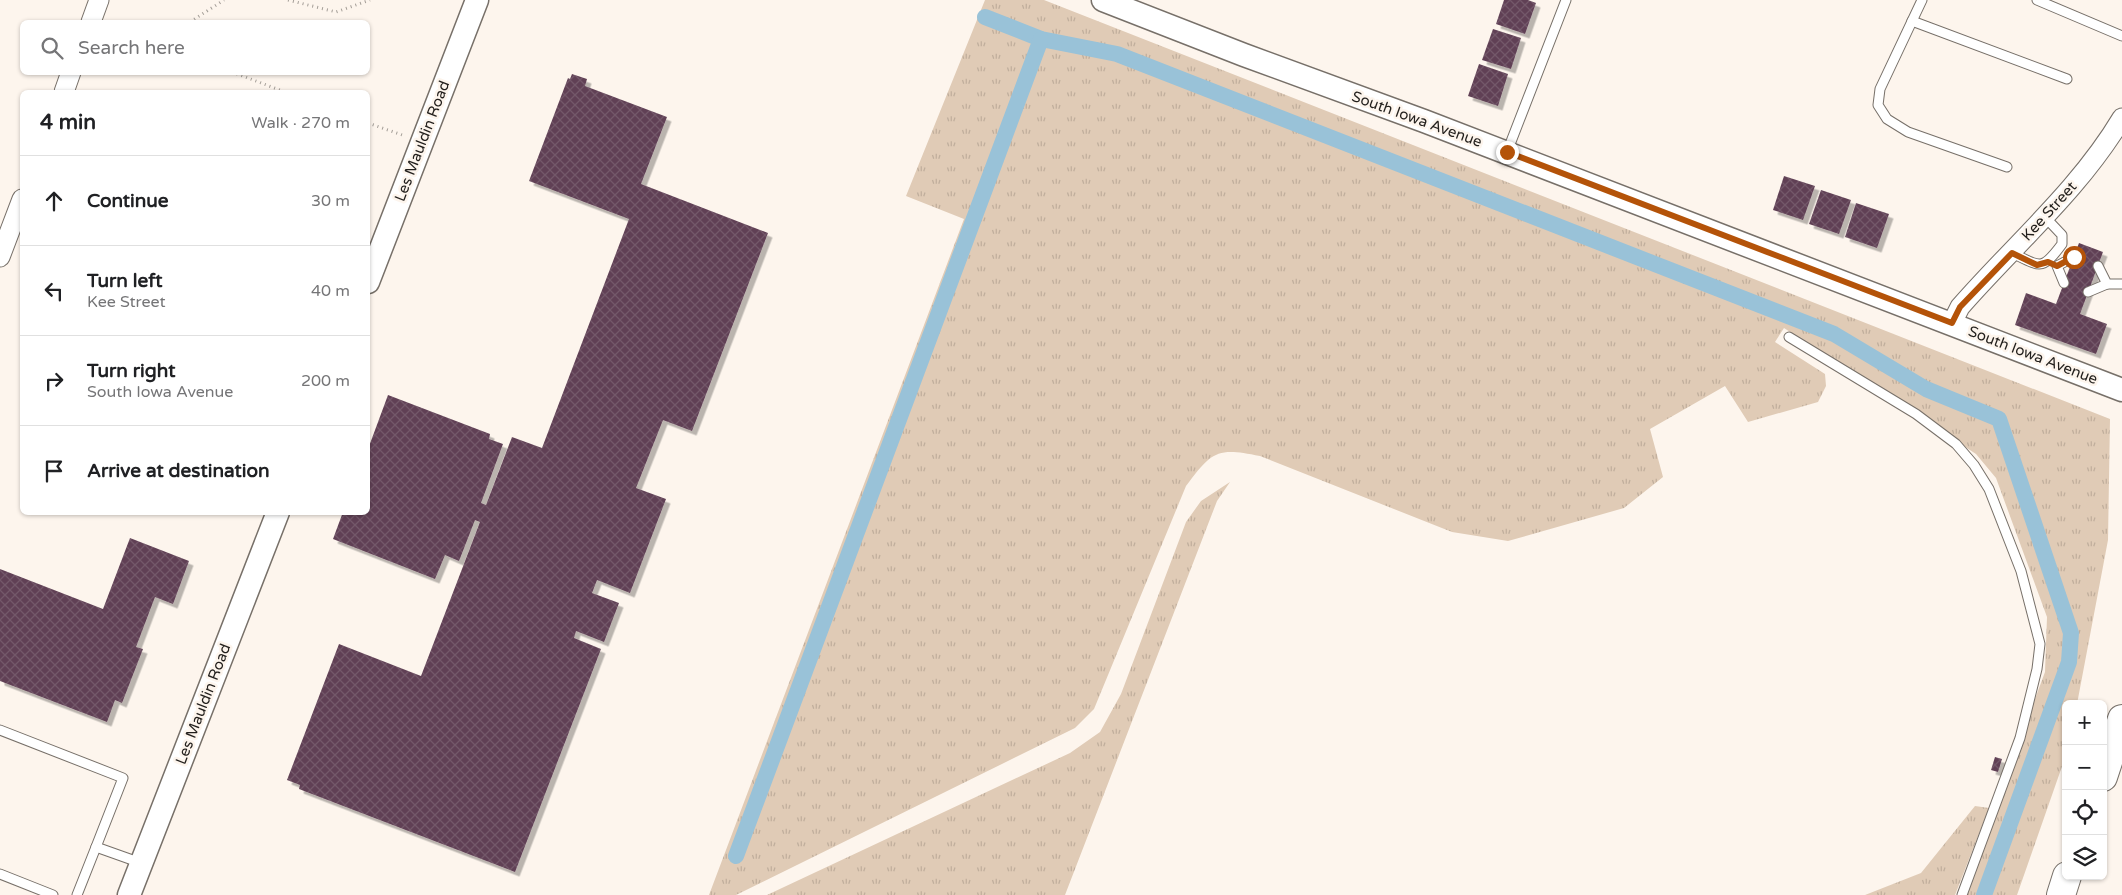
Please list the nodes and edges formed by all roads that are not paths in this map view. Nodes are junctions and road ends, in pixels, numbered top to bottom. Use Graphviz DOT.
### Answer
graph roads {
  1 [pos="99,0"];
  2 [pos="477,0"];
  3 [pos="1104,0"];
  4 [pos="1566,0"];
  5 [pos="1922,0"];
  6 [pos="2037,0"];
  7 [pos="92,20"];
  8 [pos="1912,21"];
  9 [pos="2122,36"];
  10 [pos="70,75"];
  11 [pos="2067,79"];
  12 [pos="65,90"];
  13 [pos="2122,118"];
  14 [pos="1507,152"];
  15 [pos="2007,167"];
  16 [pos="20,205"];
  17 [pos="2045,217"];
  18 [pos="11,233"];
  19 [pos="2012,253"];
  20 [pos="0,257"];
  21 [pos="2074,257"];
  22 [pos="2048,262"];
  23 [pos="2057,266"];
  24 [pos="2098,266"];
  25 [pos="370,277"];
  26 [pos="2064,283"];
  27 [pos="2107,284"];
  28 [pos="2122,284"];
  29 [pos="2088,292"];
  30 [pos="1952,323"];
  31 [pos="1788,337"];
  32 [pos="2122,390"];
  33 [pos="277,515"];
  34 [pos="2122,719"];
  35 [pos="0,730"];
  36 [pos="2107,765"];
  37 [pos="96,847"];
  38 [pos="141,863"];
  39 [pos="0,874"];
  40 [pos="2066,880"];
  41 [pos="133,894"];
  42 [pos="53,895"];
  43 [pos="77,895"];
  44 [pos="1962,895"];
  45 [pos="2061,895"];
  1 -- 7 [label="street"];
  2 -- 25 [label="street, Les Mauldin Road"];
  3 -- 14 [label="street, South Iowa Avenue"];
  4 -- 14 [label="lane"];
  5 -- 8 [label="lane"];
  6 -- 9 [label="lane"];
  8 -- 11 [label="lane"];
  8 -- 15 [label="lane"];
  10 -- 12 [label="street"];
  13 -- 17 [label="street, Kee Street"];
  14 -- 30 [label="street, South Iowa Avenue"];
  16 -- 18 [label="street"];
  17 -- 19 [label="street, Kee Street"];
  17 -- 22 [label="lane"];
  18 -- 20 [label="street"];
  19 -- 22 [label="lane"];
  19 -- 30 [label="street, Kee Street"];
  21 -- 23 [label="lane"];
  22 -- 23 [label="lane"];
  23 -- 26 [label="lane"];
  24 -- 27 [label="lane"];
  27 -- 28 [label="lane"];
  27 -- 29 [label="lane"];
  30 -- 32 [label="street, South Iowa Avenue"];
  31 -- 44 [label="lane"];
  33 -- 38 [label="street, Les Mauldin Road"];
  34 -- 36 [label="main road"];
  35 -- 37 [label="lane"];
  37 -- 38 [label="lane"];
  37 -- 43 [label="lane"];
  38 -- 41 [label="street, Les Mauldin Road"];
  39 -- 42 [label="lane"];
  40 -- 45 [label="main road"];
}
